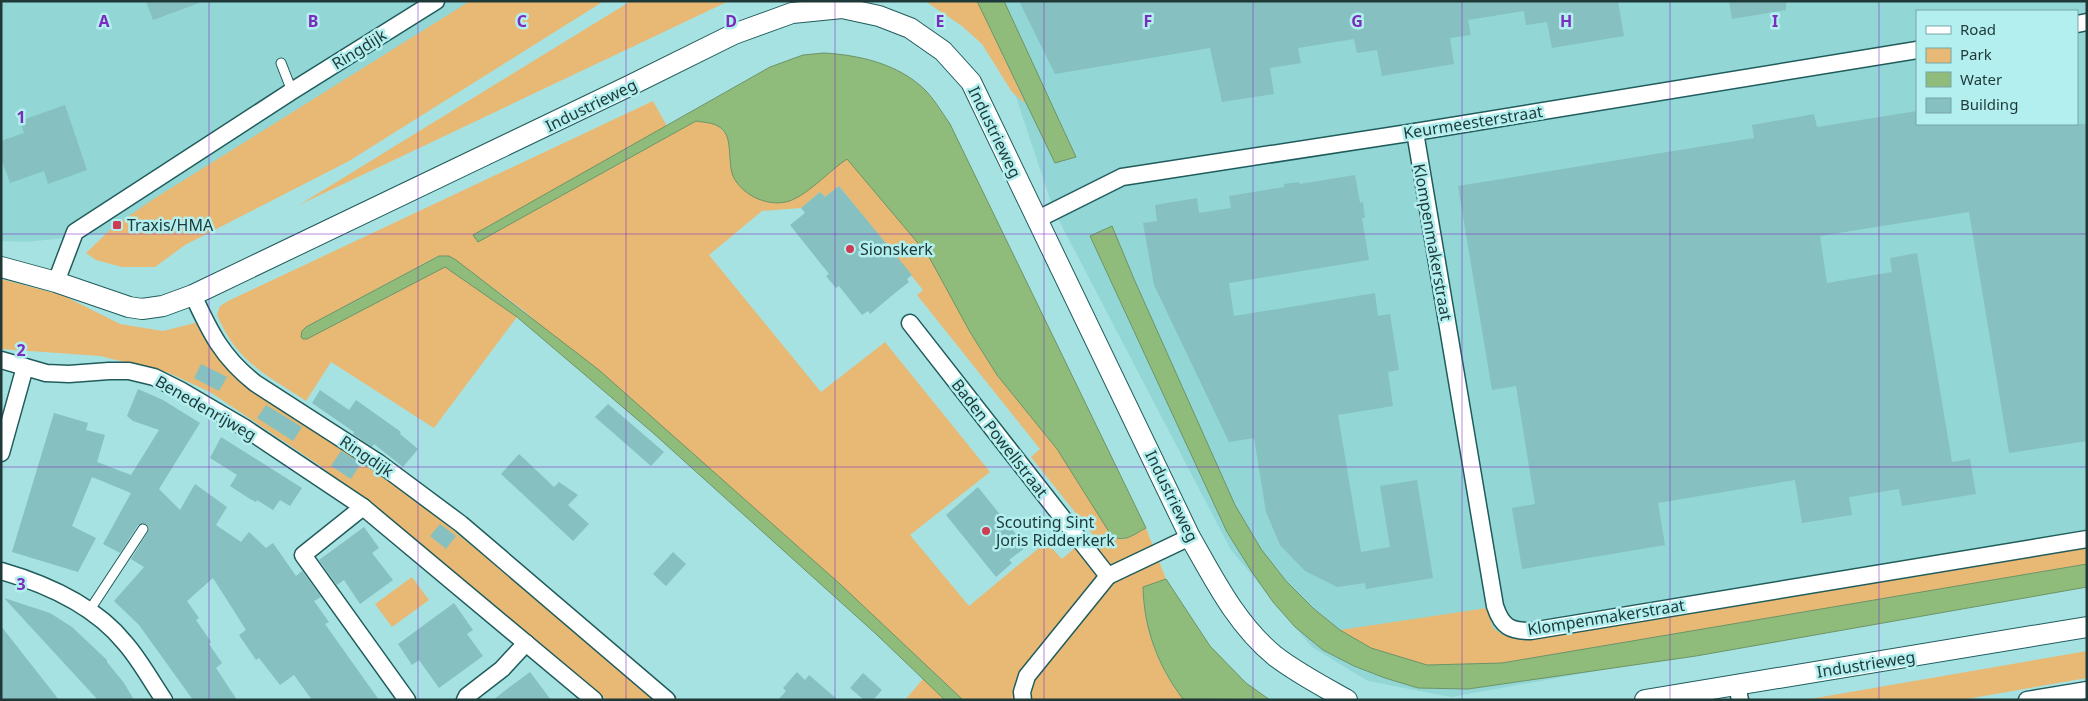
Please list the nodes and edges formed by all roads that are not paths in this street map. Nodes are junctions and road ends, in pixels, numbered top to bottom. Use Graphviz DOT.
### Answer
graph roads {
  1 [pos="436,1"];
  2 [pos="1916,50"];
  3 [pos="281,63"];
  4 [pos="292,91"];
  5 [pos="1414,132"];
  6 [pos="1038,220"];
  7 [pos="1,267"];
  8 [pos="56,282"];
  9 [pos="193,294"];
  10 [pos="910,323"];
  11 [pos="1,360"];
  12 [pos="25,367"];
  13 [pos="1,453"];
  14 [pos="363,506"];
  15 [pos="143,529"];
  16 [pos="1190,536"];
  17 [pos="2087,539"];
  18 [pos="1,572"];
  19 [pos="1108,576"];
  20 [pos="89,611"];
  21 [pos="2087,627"];
  22 [pos="526,643"];
  23 [pos="2087,690"];
  24 [pos="1738,692"];
  25 [pos="164,700"];
  26 [pos="407,700"];
  27 [pos="465,700"];
  28 [pos="594,700"];
  29 [pos="667,700"];
  30 [pos="1023,700"];
  31 [pos="1347,700"];
  32 [pos="1645,700"];
  33 [pos="2027,700"];
  1 -- 4 [label="street, Ringdijk"];
  2 -- 5 [label="street, Keurmeesterstraat"];
  3 -- 4 [label="lane"];
  4 -- 8 [label="street, Ringdijk"];
  5 -- 6 [label="street, Keurmeesterstraat"];
  5 -- 17 [label="street, Klompenmakerstraat"];
  6 -- 9 [label="street, Industrieweg"];
  6 -- 16 [label="street, Industrieweg"];
  7 -- 8 [label="street"];
  8 -- 9 [label="street"];
  9 -- 29 [label="street, Ringdijk"];
  10 -- 19 [label="street, Baden Powellstraat"];
  11 -- 12 [label="street, Benedenrijweg"];
  12 -- 13 [label="street"];
  12 -- 14 [label="street, Benedenrijweg"];
  14 -- 22 [label="street, Benedenrijweg"];
  14 -- 26 [label="street"];
  15 -- 20 [label="lane"];
  16 -- 19 [label="street"];
  16 -- 31 [label="street, Industrieweg"];
  18 -- 20 [label="street"];
  19 -- 30 [label="street"];
  20 -- 25 [label="street"];
  21 -- 24 [label="street, Industrieweg"];
  22 -- 27 [label="street"];
  22 -- 28 [label="street, Benedenrijweg"];
  23 -- 33 [label="street"];
  24 -- 32 [label="street, Industrieweg"];
}
